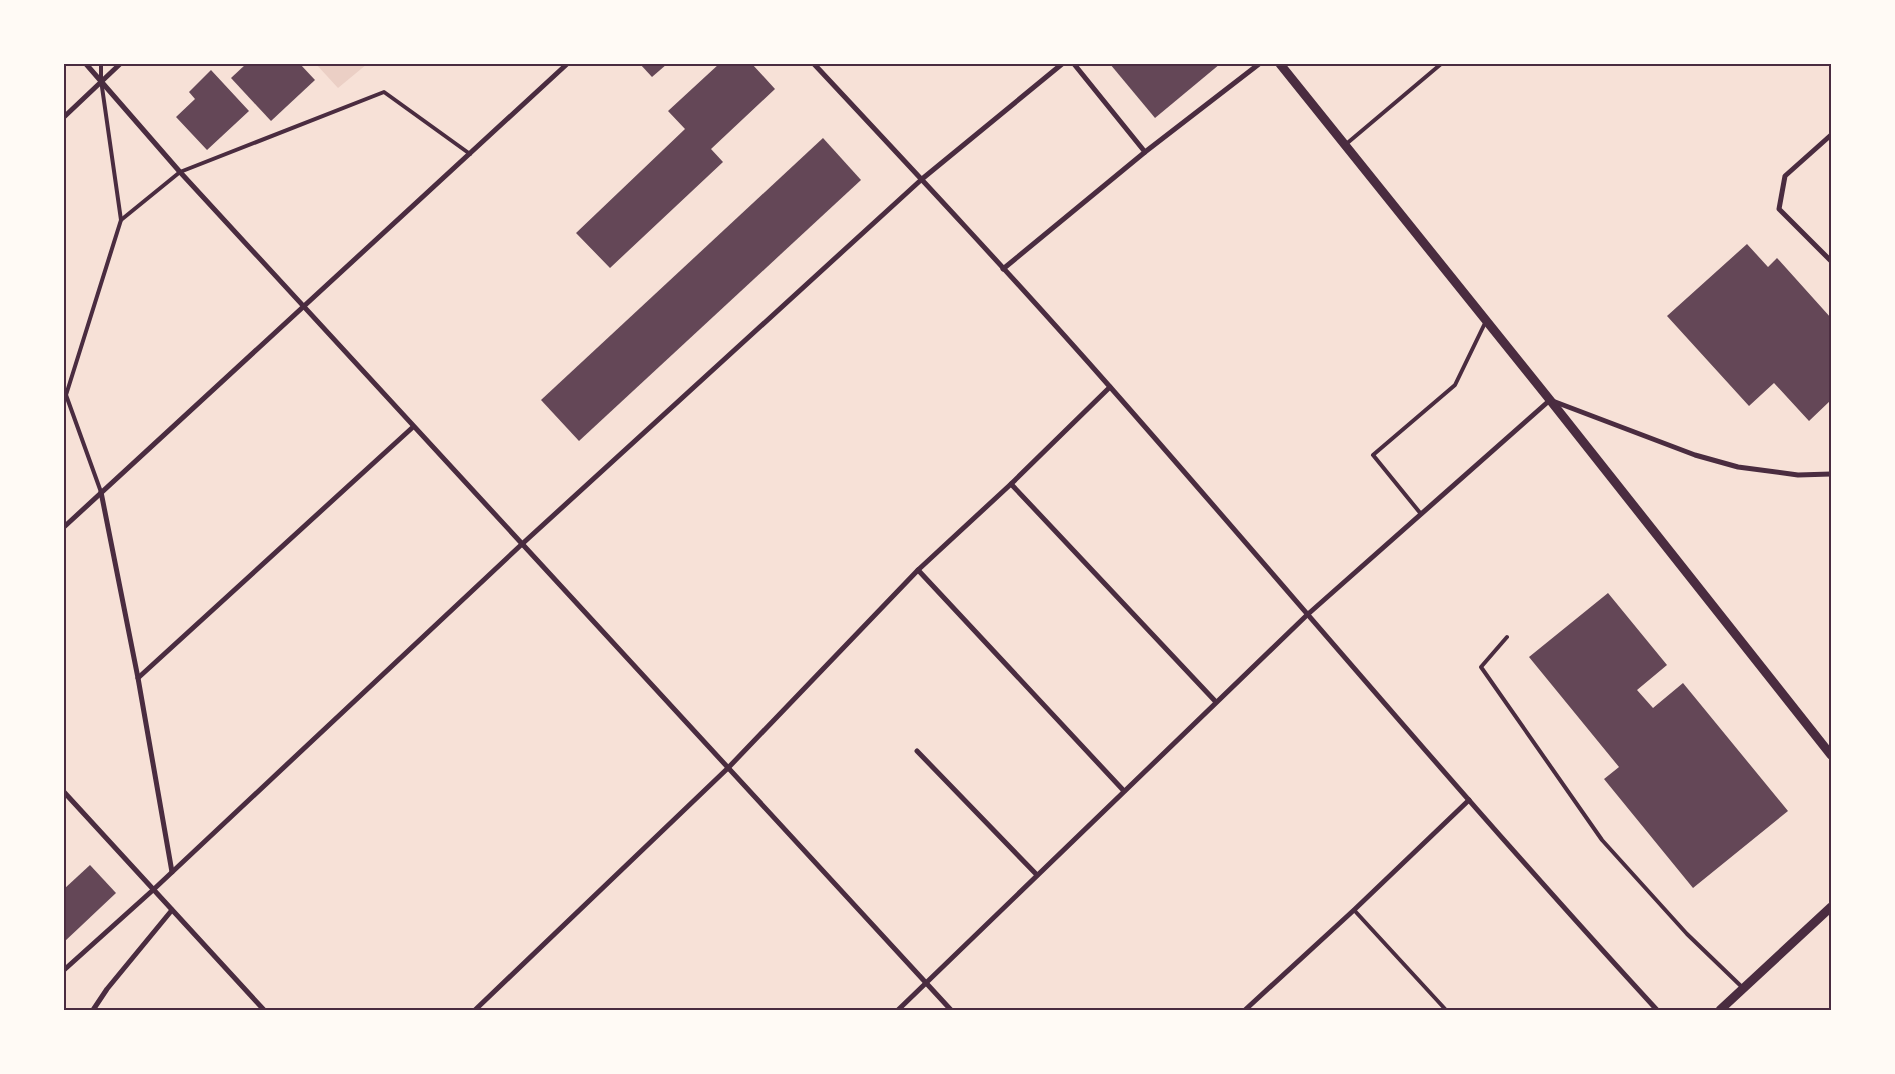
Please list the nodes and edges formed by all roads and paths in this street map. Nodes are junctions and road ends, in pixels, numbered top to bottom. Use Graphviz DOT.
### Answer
graph roads {
  1 [pos="86,64"];
  2 [pos="101,64"];
  3 [pos="120,64"];
  4 [pos="567,64"];
  5 [pos="814,64"];
  6 [pos="1062,64"];
  7 [pos="1074,64"];
  8 [pos="1259,64"];
  9 [pos="1280,64"];
  10 [pos="1441,64"];
  11 [pos="101,80"];
  12 [pos="64,117"];
  13 [pos="1831,135"];
  14 [pos="1345,145"];
  15 [pos="1145,152"];
  16 [pos="470,154"];
  17 [pos="180,172"];
  18 [pos="922,180"];
  19 [pos="121,220"];
  20 [pos="1831,261"];
  21 [pos="1003,269"];
  22 [pos="303,305"];
  23 [pos="1486,321"];
  24 [pos="1110,387"];
  25 [pos="1550,400"];
  26 [pos="412,427"];
  27 [pos="1831,474"];
  28 [pos="1011,484"];
  29 [pos="101,492"];
  30 [pos="1422,514"];
  31 [pos="64,527"];
  32 [pos="521,544"];
  33 [pos="918,570"];
  34 [pos="1306,615"];
  35 [pos="1507,637"];
  36 [pos="138,678"];
  37 [pos="1216,702"];
  38 [pos="917,751"];
  39 [pos="1831,755"];
  40 [pos="728,768"];
  41 [pos="1124,791"];
  42 [pos="64,792"];
  43 [pos="1469,800"];
  44 [pos="172,872"];
  45 [pos="1037,875"];
  46 [pos="153,890"];
  47 [pos="1831,907"];
  48 [pos="172,910"];
  49 [pos="1354,910"];
  50 [pos="64,970"];
  51 [pos="926,984"];
  52 [pos="1743,988"];
  53 [pos="93,1010"];
  54 [pos="264,1010"];
  55 [pos="475,1010"];
  56 [pos="898,1010"];
  57 [pos="951,1010"];
  58 [pos="1245,1010"];
  59 [pos="1446,1010"];
  60 [pos="1657,1010"];
  61 [pos="1720,1010"];
  1 -- 11 [label="street"];
  2 -- 11 [label="lane"];
  3 -- 11 [label="street"];
  4 -- 16 [label="street"];
  5 -- 18 [label="street"];
  6 -- 18 [label="street"];
  7 -- 15 [label="street"];
  8 -- 15 [label="street"];
  9 -- 14 [label="street"];
  10 -- 14 [label="lane"];
  11 -- 12 [label="street"];
  11 -- 17 [label="street"];
  11 -- 19 [label="lane"];
  13 -- 20 [label="street"];
  14 -- 23 [label="street"];
  15 -- 21 [label="street"];
  16 -- 17 [label="lane"];
  16 -- 22 [label="street"];
  17 -- 19 [label="lane"];
  17 -- 22 [label="street"];
  18 -- 21 [label="street"];
  18 -- 32 [label="street"];
  19 -- 29 [label="lane"];
  21 -- 24 [label="street"];
  22 -- 26 [label="street"];
  22 -- 29 [label="street"];
  23 -- 25 [label="street"];
  23 -- 30 [label="lane"];
  24 -- 28 [label="street"];
  24 -- 34 [label="street"];
  25 -- 27 [label="street"];
  25 -- 30 [label="street"];
  25 -- 39 [label="street"];
  26 -- 32 [label="street"];
  26 -- 36 [label="street"];
  28 -- 33 [label="street"];
  28 -- 37 [label="street"];
  29 -- 31 [label="street"];
  29 -- 36 [label="street"];
  30 -- 34 [label="street"];
  32 -- 40 [label="street"];
  32 -- 44 [label="street"];
  33 -- 40 [label="street"];
  33 -- 41 [label="street"];
  34 -- 37 [label="street"];
  34 -- 43 [label="street"];
  35 -- 52 [label="lane"];
  36 -- 44 [label="street"];
  37 -- 41 [label="street"];
  38 -- 45 [label="street"];
  40 -- 51 [label="street"];
  40 -- 55 [label="street"];
  41 -- 45 [label="street"];
  42 -- 46 [label="street"];
  43 -- 49 [label="street"];
  43 -- 60 [label="street"];
  44 -- 46 [label="street"];
  45 -- 51 [label="street"];
  46 -- 48 [label="street"];
  46 -- 50 [label="street"];
  47 -- 52 [label="street"];
  48 -- 53 [label="street"];
  48 -- 54 [label="street"];
  49 -- 58 [label="street"];
  49 -- 59 [label="lane"];
  51 -- 56 [label="street"];
  51 -- 57 [label="street"];
  52 -- 61 [label="street"];
}
